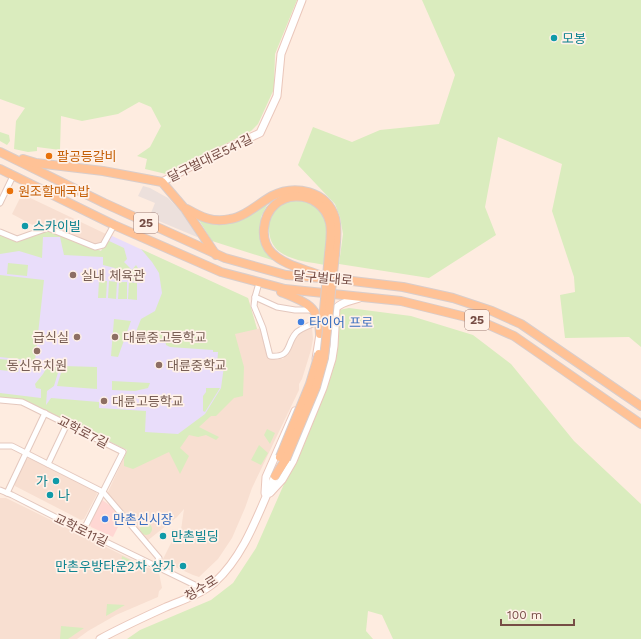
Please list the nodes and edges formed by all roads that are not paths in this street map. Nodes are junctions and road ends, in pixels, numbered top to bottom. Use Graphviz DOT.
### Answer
graph roads {
  1 [pos="302,0"];
  2 [pos="1,152"];
  3 [pos="0,169"];
  4 [pos="13,176"];
  5 [pos="162,182"];
  6 [pos="0,203"];
  7 [pos="185,208"];
  8 [pos="114,225"];
  9 [pos="0,232"];
  10 [pos="332,254"];
  11 [pos="216,255"];
  12 [pos="344,280"];
  13 [pos="262,284"];
  14 [pos="255,297"];
  15 [pos="362,297"];
  16 [pos="314,310"];
  17 [pos="319,321"];
  18 [pos="320,334"];
  19 [pos="0,400"];
  20 [pos="641,406"];
  21 [pos="45,413"];
  22 [pos="67,424"];
  23 [pos="641,424"];
  24 [pos="0,446"];
  25 [pos="26,454"];
  26 [pos="286,459"];
  27 [pos="48,464"];
  28 [pos="275,476"];
  29 [pos="0,490"];
  30 [pos="103,492"];
  31 [pos="8,493"];
  32 [pos="265,498"];
  33 [pos="83,531"];
  34 [pos="155,566"];
  35 [pos="204,590"];
  36 [pos="100,639"];
  1 -- 5 [label="main road, 달구벌대로541길"];
  2 -- 5 [label="main road"];
  2 -- 11 [label="main road, 달구벌대로 / 25"];
  3 -- 4 [label="main road, 달구벌대로 / 25"];
  4 -- 6 [label="street"];
  4 -- 8 [label="main road, 달구벌대로 / 25"];
  5 -- 7 [label="main road"];
  7 -- 10 [label="main road"];
  7 -- 11 [label="main road"];
  8 -- 9 [label="street"];
  8 -- 13 [label="main road, 달구벌대로 / 25"];
  10 -- 12 [label="main road"];
  10 -- 26 [label="main road, bridge"];
  11 -- 12 [label="main road, 달구벌대로 / 25"];
  12 -- 20 [label="main road, 달구벌대로 / 25"];
  13 -- 14 [label="street"];
  13 -- 15 [label="main road, 달구벌대로 / 25"];
  13 -- 16 [label="main road"];
  14 -- 16 [label="street"];
  14 -- 17 [label="street"];
  15 -- 23 [label="main road, 달구벌대로 / 25"];
  15 -- 26 [label="main road"];
  16 -- 17 [label="main road"];
  17 -- 18 [label="main road"];
  18 -- 32 [label="main road, 청수로"];
  19 -- 21 [label="street, 교학로7길"];
  21 -- 22 [label="street, 교학로7길"];
  21 -- 25 [label="street"];
  22 -- 27 [label="street"];
  22 -- 30 [label="street, 교학로7길"];
  24 -- 25 [label="street"];
  25 -- 27 [label="street"];
  25 -- 31 [label="street"];
  26 -- 28 [label="main road"];
  26 -- 32 [label="main road"];
  27 -- 30 [label="street"];
  28 -- 32 [label="main road, 청수로"];
  29 -- 31 [label="street, 교학로11길"];
  30 -- 33 [label="street, 교학로7길"];
  30 -- 34 [label="street"];
  31 -- 33 [label="street, 교학로11길"];
  32 -- 35 [label="main road, 청수로"];
  33 -- 34 [label="street, 교학로11길"];
  34 -- 35 [label="street, 교학로11길"];
  35 -- 36 [label="main road, 청수로"];
}
